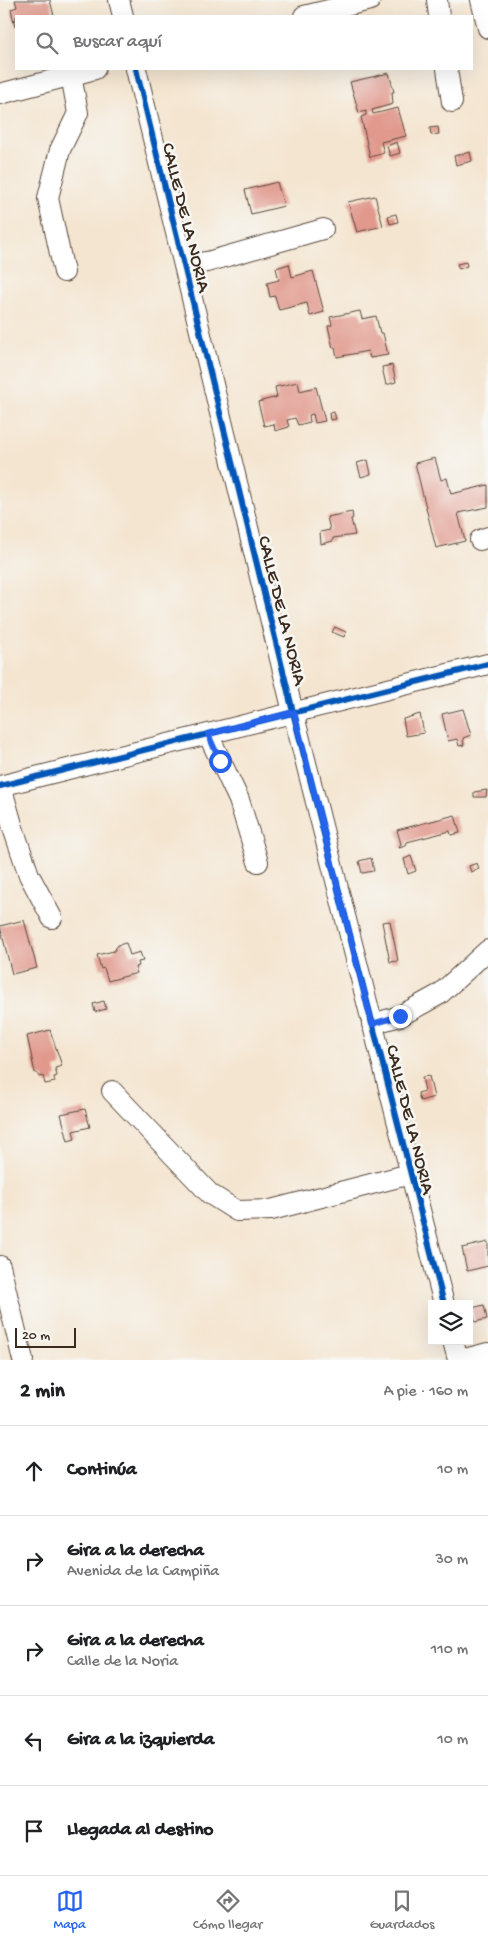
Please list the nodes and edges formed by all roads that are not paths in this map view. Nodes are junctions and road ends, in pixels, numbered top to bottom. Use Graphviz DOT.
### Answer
graph roads {
  1 [pos="119,0"];
  2 [pos="370,0"];
  3 [pos="437,0"];
  4 [pos="484,4"];
  5 [pos="123,15"];
  6 [pos="308,15"];
  7 [pos="439,15"];
  8 [pos="488,28"];
  9 [pos="91,70"];
  10 [pos="136,70"];
  11 [pos="447,70"];
  12 [pos="71,75"];
  13 [pos="0,94"];
  14 [pos="452,102"];
  15 [pos="323,229"];
  16 [pos="184,264"];
  17 [pos="64,272"];
  18 [pos="488,664"];
  19 [pos="294,712"];
  20 [pos="208,734"];
  21 [pos="1,786"];
  22 [pos="258,862"];
  23 [pos="52,918"];
  24 [pos="488,950"];
  25 [pos="372,1024"];
  26 [pos="112,1091"];
  27 [pos="410,1174"];
  28 [pos="0,1266"];
  29 [pos="443,1300"];
  30 [pos="454,1345"];
  31 [pos="488,1353"];
  32 [pos="23,1360"];
  33 [pos="459,1360"];
  1 -- 5 [label="street"];
  2 -- 6 [label="street"];
  3 -- 7 [label="street"];
  4 -- 8 [label="street"];
  9 -- 12 [label="street"];
  10 -- 16 [label="street, CALLE DE LA NORIA"];
  11 -- 14 [label="street"];
  12 -- 13 [label="street"];
  12 -- 17 [label="street"];
  15 -- 16 [label="street"];
  16 -- 19 [label="street, CALLE DE LA NORIA"];
  18 -- 19 [label="street"];
  19 -- 20 [label="street"];
  19 -- 25 [label="street, CALLE DE LA NORIA"];
  20 -- 21 [label="street"];
  20 -- 22 [label="street"];
  21 -- 23 [label="street"];
  24 -- 25 [label="street"];
  25 -- 27 [label="street, CALLE DE LA NORIA"];
  26 -- 27 [label="street"];
  27 -- 29 [label="street, CALLE DE LA NORIA"];
  28 -- 32 [label="street"];
  30 -- 33 [label="street"];
  31 -- 33 [label="street"];
}
